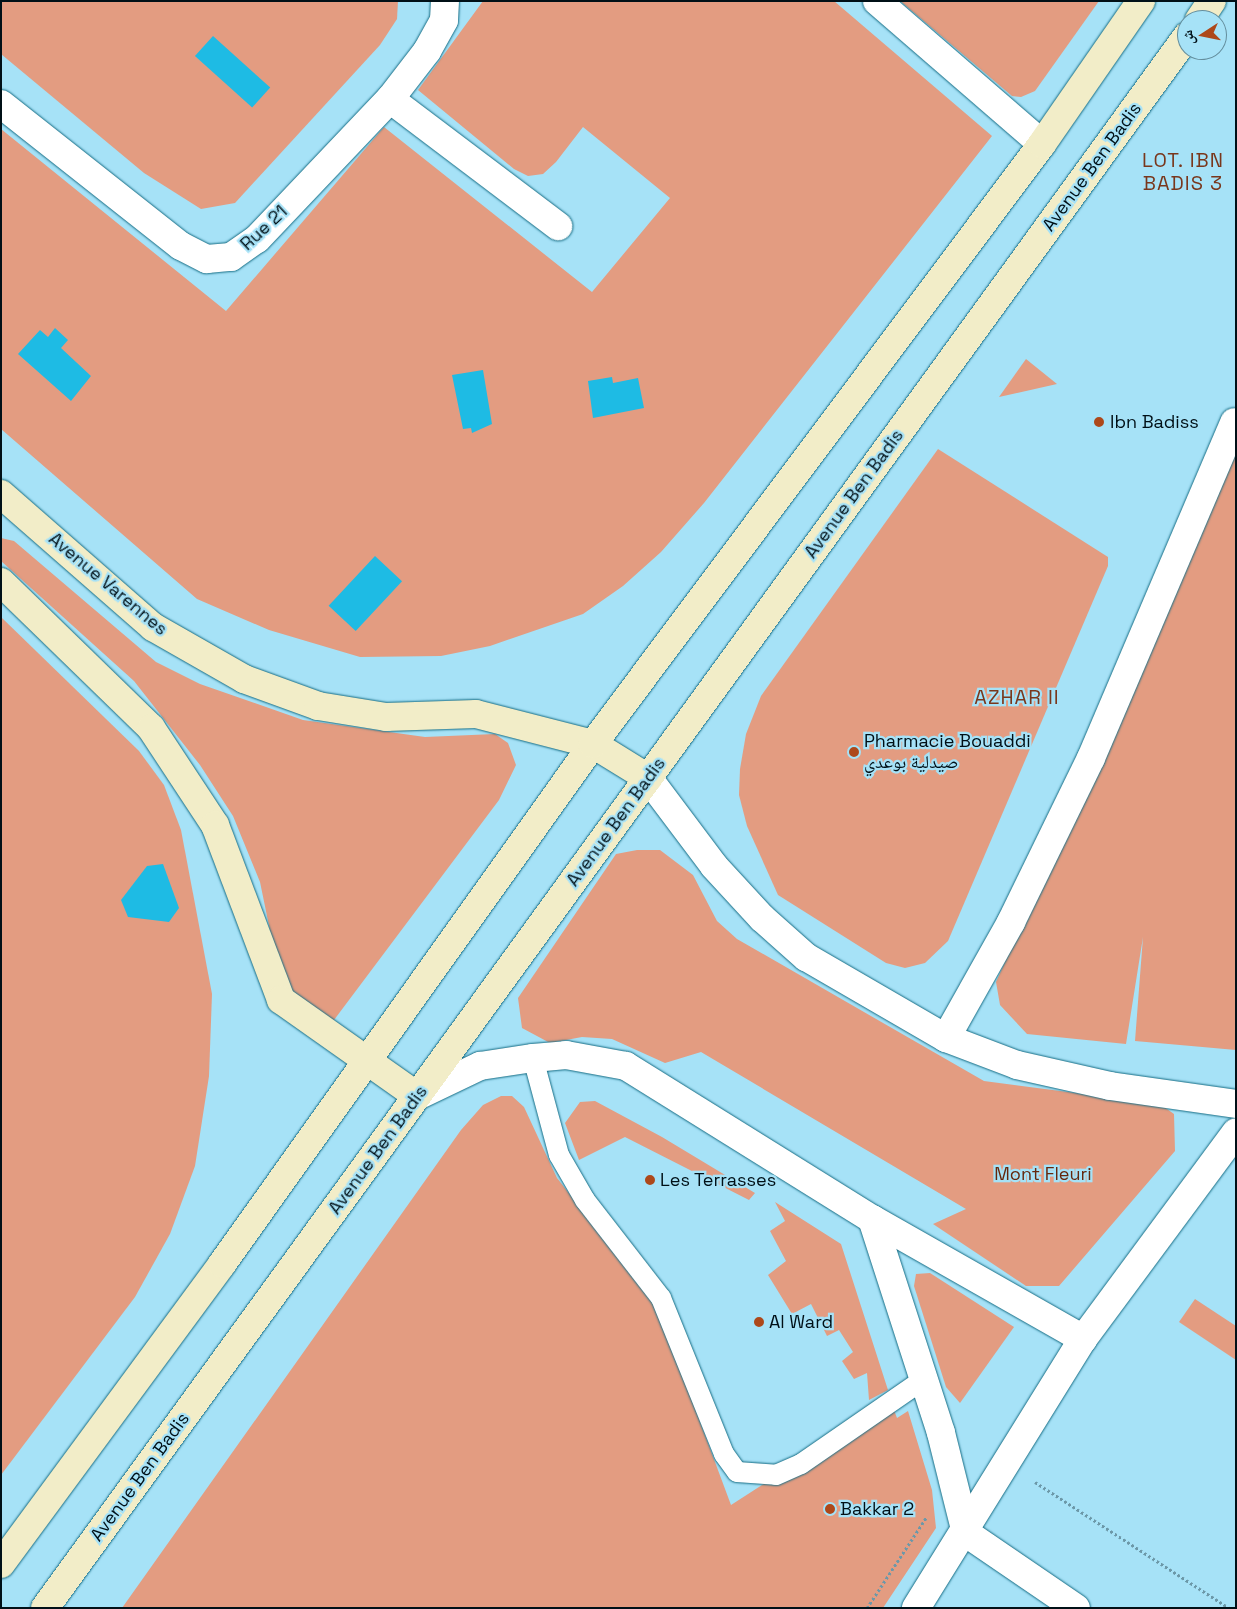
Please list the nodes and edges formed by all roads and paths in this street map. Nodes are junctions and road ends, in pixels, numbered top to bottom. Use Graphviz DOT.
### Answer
graph roads {
  1 [pos="445,1"];
  2 [pos="877,1"];
  3 [pos="1141,1"];
  4 [pos="1177,50"];
  5 [pos="390,99"];
  6 [pos="1,104"];
  7 [pos="1042,144"];
  8 [pos="558,226"];
  9 [pos="1234,422"];
  10 [pos="1,494"];
  11 [pos="1,582"];
  12 [pos="593,744"];
  13 [pos="648,778"];
  14 [pos="946,1038"];
  15 [pos="533,1058"];
  16 [pos="365,1060"];
  17 [pos="417,1096"];
  18 [pos="1236,1104"];
  19 [pos="1236,1132"];
  20 [pos="872,1219"];
  21 [pos="1083,1339"];
  22 [pos="924,1379"];
  23 [pos="1008,1464"];
  24 [pos="956,1488"];
  25 [pos="966,1533"];
  26 [pos="1,1564"];
  27 [pos="45,1608"];
  28 [pos="867,1608"];
  29 [pos="916,1608"];
  30 [pos="1076,1608"];
  31 [pos="1229,1608"];
  1 -- 5 [label="street, Rue 21"];
  2 -- 7 [label="street"];
  3 -- 7 [label="main road"];
  4 -- 13 [label="main road, Avenue Ben Badis"];
  5 -- 6 [label="street, Rue 21"];
  5 -- 8 [label="street"];
  7 -- 12 [label="main road"];
  9 -- 14 [label="street"];
  10 -- 12 [label="main road, Avenue Varennes"];
  11 -- 16 [label="main road"];
  12 -- 13 [label="main road, Avenue Varennes"];
  12 -- 16 [label="main road"];
  13 -- 14 [label="street"];
  13 -- 17 [label="main road, Avenue Ben Badis"];
  14 -- 18 [label="street"];
  15 -- 17 [label="street"];
  15 -- 20 [label="street"];
  15 -- 22 [label="lane"];
  16 -- 17 [label="main road"];
  16 -- 26 [label="main road"];
  17 -- 27 [label="main road, Avenue Ben Badis"];
  19 -- 21 [label="street"];
  20 -- 21 [label="street"];
  20 -- 22 [label="street"];
  21 -- 23 [label="street"];
  22 -- 24 [label="street"];
  23 -- 25 [label="street"];
  23 -- 31 [label="path"];
  24 -- 25 [label="street"];
  24 -- 28 [label="path"];
  25 -- 29 [label="street"];
  25 -- 30 [label="street"];
}
